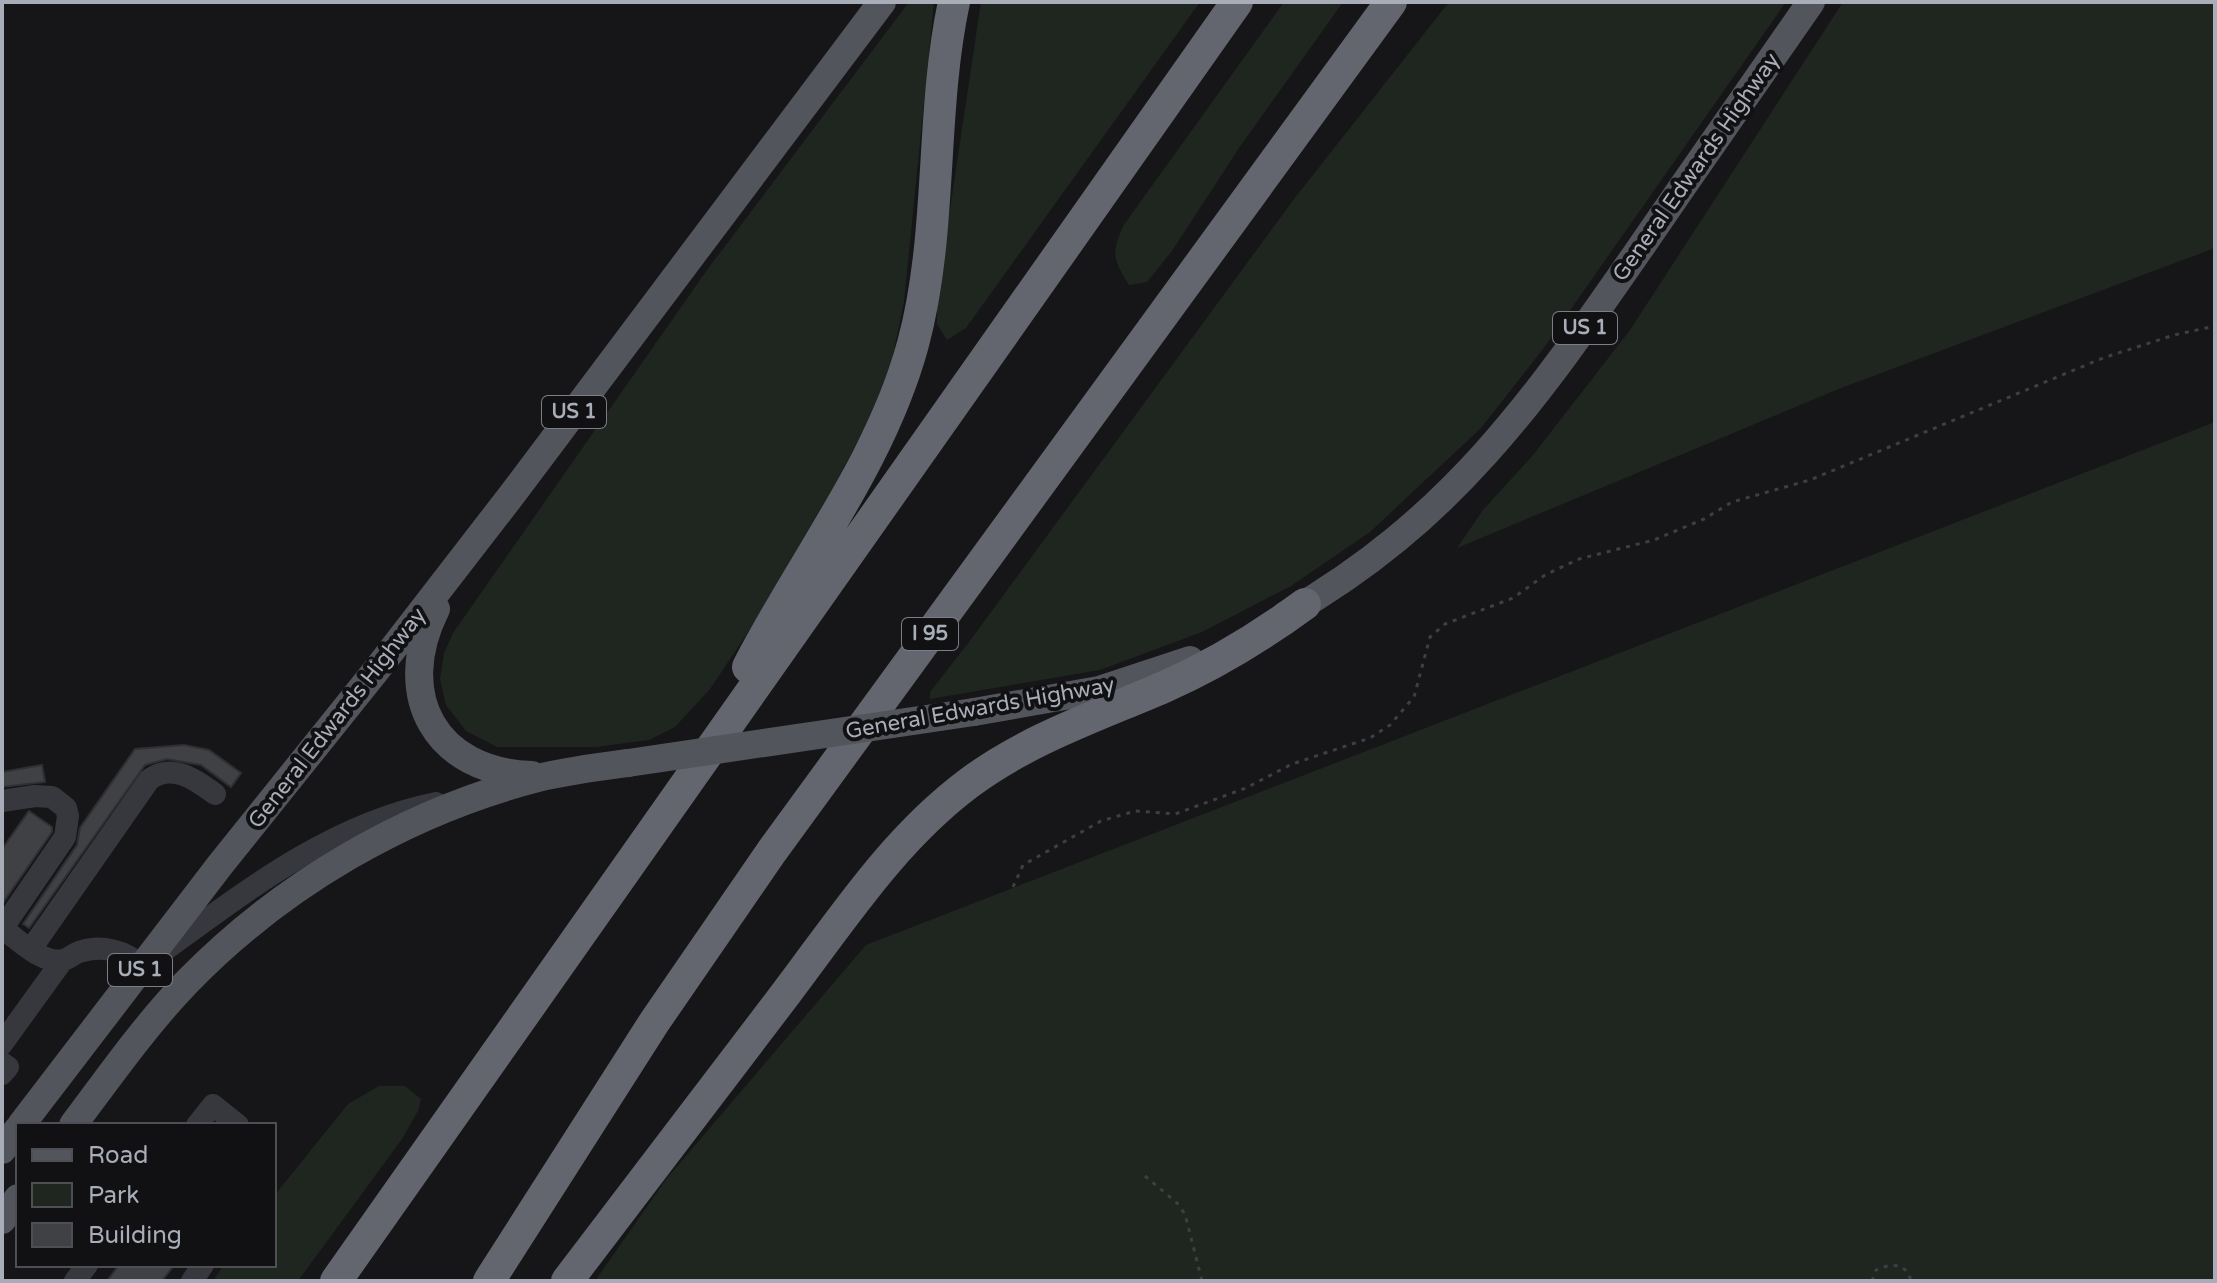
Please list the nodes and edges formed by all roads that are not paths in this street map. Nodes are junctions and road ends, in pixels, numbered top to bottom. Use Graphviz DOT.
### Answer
graph roads {
  1 [pos="882,2"];
  2 [pos="954,2"];
  3 [pos="1237,2"];
  4 [pos="1391,2"];
  5 [pos="1811,2"];
  6 [pos="514,492"];
  7 [pos="1305,604"];
  8 [pos="554,775"];
  9 [pos="692,775"];
  10 [pos="215,794"];
  11 [pos="475,797"];
  12 [pos="2,801"];
  13 [pos="2,928"];
  14 [pos="31,949"];
  15 [pos="62,961"];
  16 [pos="143,966"];
  17 [pos="2,1044"];
  18 [pos="2,1063"];
  19 [pos="2,1074"];
  20 [pos="23,1123"];
  21 [pos="75,1123"];
  22 [pos="199,1123"];
  23 [pos="236,1123"];
  24 [pos="16,1132"];
  25 [pos="2,1150"];
  26 [pos="16,1201"];
  27 [pos="2,1220"];
  28 [pos="336,1281"];
  29 [pos="489,1281"];
  30 [pos="567,1281"];
  1 -- 6 [label="main road, General Edwards Highway / US 1"];
  2 -- 9 [label="highway"];
  3 -- 9 [label="highway"];
  4 -- 29 [label="highway, I 95"];
  5 -- 7 [label="main road, General Edwards Highway / US 1"];
  6 -- 8 [label="main road"];
  6 -- 16 [label="main road, General Edwards Highway / US 1"];
  7 -- 8 [label="main road, General Edwards Highway / US 1, bridge"];
  7 -- 30 [label="highway"];
  8 -- 11 [label="main road, General Edwards Highway / US 1"];
  9 -- 28 [label="highway"];
  10 -- 14 [label="lane"];
  11 -- 16 [label="lane"];
  11 -- 21 [label="main road, General Edwards Highway / US 1"];
  12 -- 13 [label="lane"];
  13 -- 14 [label="lane"];
  14 -- 15 [label="lane"];
  15 -- 16 [label="lane"];
  15 -- 17 [label="lane"];
  16 -- 20 [label="main road, General Edwards Highway / US 1"];
  18 -- 19 [label="lane"];
  22 -- 23 [label="lane"];
  24 -- 25 [label="main road, General Edwards Highway / US 1"];
  26 -- 27 [label="main road"];
}
